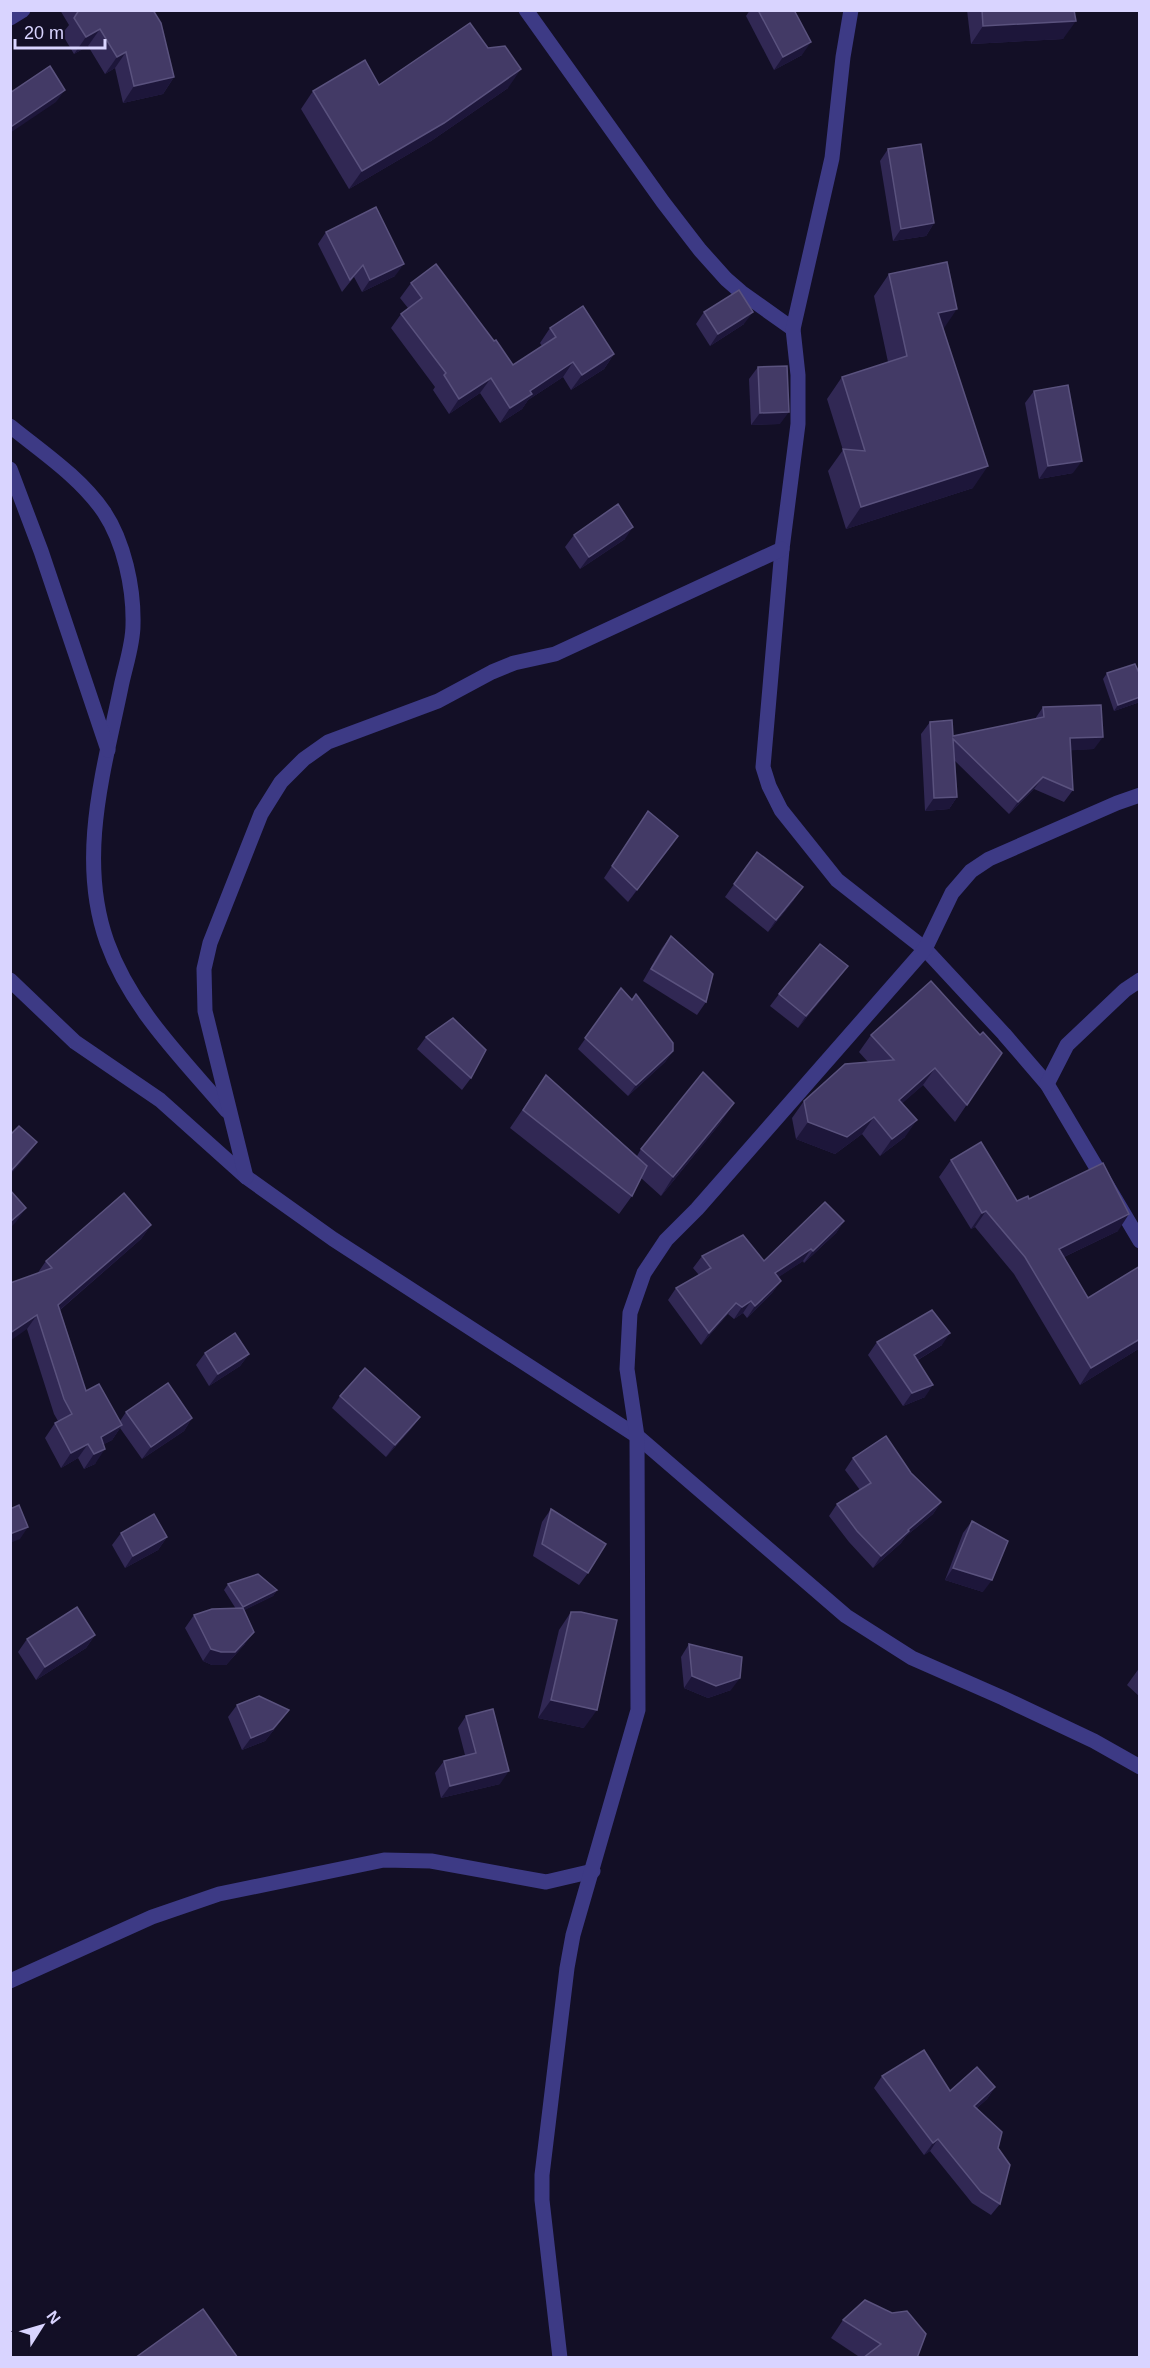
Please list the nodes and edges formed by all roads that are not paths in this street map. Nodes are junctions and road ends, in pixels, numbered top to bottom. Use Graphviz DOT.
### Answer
graph roads {
  1 [pos="23,10"];
  2 [pos="526,10"];
  3 [pos="851,10"];
  4 [pos="10,18"];
  5 [pos="793,328"];
  6 [pos="10,426"];
  7 [pos="10,469"];
  8 [pos="782,549"];
  9 [pos="108,750"];
  10 [pos="1140,795"];
  11 [pos="925,949"];
  12 [pos="10,980"];
  13 [pos="1140,980"];
  14 [pos="1047,1084"];
  15 [pos="231,1115"];
  16 [pos="246,1177"];
  17 [pos="1140,1241"];
  18 [pos="636,1436"];
  19 [pos="1140,1767"];
  20 [pos="593,1871"];
  21 [pos="10,1981"];
  22 [pos="560,2358"];
  1 -- 4 [label="street"];
  2 -- 5 [label="street"];
  3 -- 5 [label="street"];
  5 -- 8 [label="street"];
  6 -- 9 [label="street"];
  7 -- 9 [label="street"];
  8 -- 11 [label="street"];
  8 -- 15 [label="street"];
  9 -- 15 [label="street"];
  10 -- 11 [label="street"];
  11 -- 14 [label="street"];
  11 -- 18 [label="street"];
  12 -- 16 [label="street"];
  13 -- 14 [label="street"];
  14 -- 17 [label="street"];
  15 -- 16 [label="street"];
  16 -- 18 [label="street"];
  18 -- 19 [label="street"];
  18 -- 20 [label="street"];
  20 -- 21 [label="street"];
  20 -- 22 [label="street"];
}
